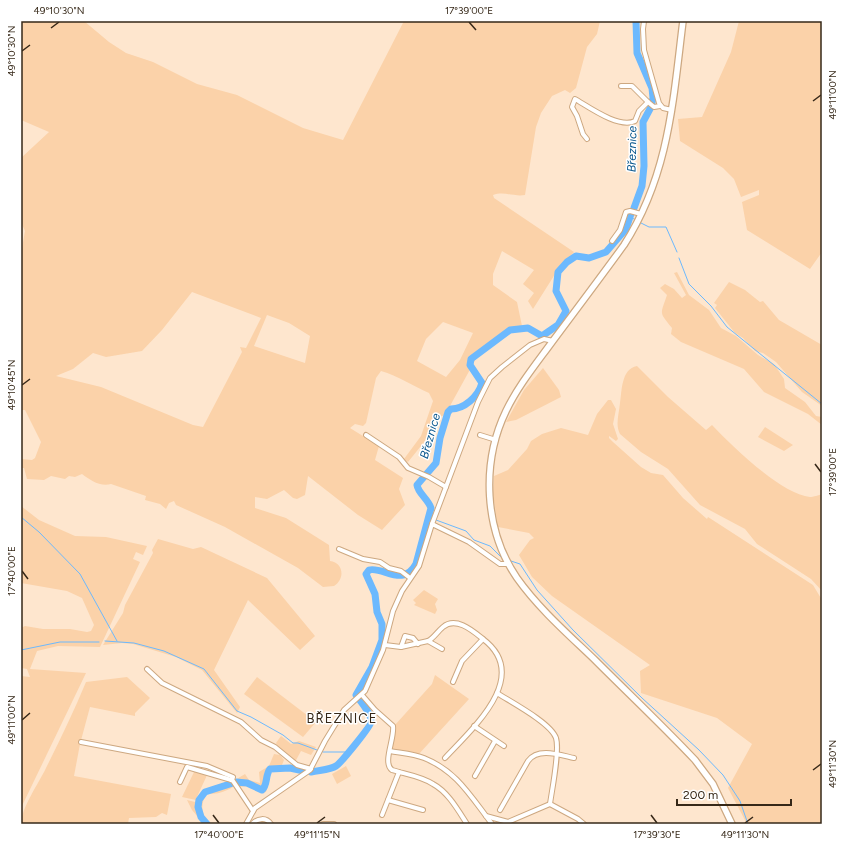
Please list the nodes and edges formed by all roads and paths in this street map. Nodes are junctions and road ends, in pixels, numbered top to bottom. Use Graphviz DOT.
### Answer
graph roads {
  1 [pos="644,21"];
  2 [pos="683,21"];
  3 [pos="621,86"];
  4 [pos="650,104"];
  5 [pos="660,106"];
  6 [pos="672,110"];
  7 [pos="587,139"];
  8 [pos="639,219"];
  9 [pos="612,241"];
  10 [pos="553,341"];
  11 [pos="366,435"];
  12 [pos="480,435"];
  13 [pos="496,440"];
  14 [pos="446,487"];
  15 [pos="432,524"];
  16 [pos="339,550"];
  17 [pos="509,564"];
  18 [pos="410,578"];
  19 [pos="483,639"];
  20 [pos="428,641"];
  21 [pos="418,644"];
  22 [pos="385,645"];
  23 [pos="401,647"];
  24 [pos="442,649"];
  25 [pos="147,669"];
  26 [pos="453,682"];
  27 [pos="497,693"];
  28 [pos="359,697"];
  29 [pos="474,726"];
  30 [pos="495,741"];
  31 [pos="81,742"];
  32 [pos="504,746"];
  33 [pos="390,751"];
  34 [pos="556,755"];
  35 [pos="445,758"];
  36 [pos="574,758"];
  37 [pos="311,769"];
  38 [pos="399,772"];
  39 [pos="475,776"];
  40 [pos="232,781"];
  41 [pos="180,782"];
  42 [pos="388,800"];
  43 [pos="550,804"];
  44 [pos="423,810"];
  45 [pos="500,810"];
  46 [pos="252,811"];
  47 [pos="382,814"];
  48 [pos="486,816"];
  49 [pos="246,824"];
  50 [pos="252,824"];
  51 [pos="271,824"];
  52 [pos="322,824"];
  53 [pos="334,824"];
  54 [pos="467,824"];
  55 [pos="492,824"];
  56 [pos="584,824"];
  57 [pos="732,824"];
  1 -- 5 [label="street"];
  2 -- 6 [label="main road"];
  3 -- 4 [label="street"];
  4 -- 5 [label="street"];
  4 -- 7 [label="street"];
  5 -- 6 [label="street"];
  6 -- 8 [label="main road"];
  8 -- 9 [label="street"];
  8 -- 10 [label="main road"];
  10 -- 13 [label="main road"];
  10 -- 14 [label="street"];
  11 -- 14 [label="street"];
  12 -- 13 [label="street"];
  13 -- 17 [label="main road"];
  14 -- 15 [label="street"];
  15 -- 17 [label="street"];
  15 -- 18 [label="street"];
  16 -- 18 [label="street"];
  17 -- 57 [label="main road"];
  18 -- 22 [label="street"];
  19 -- 20 [label="street"];
  19 -- 26 [label="street"];
  19 -- 27 [label="street"];
  20 -- 21 [label="street"];
  20 -- 24 [label="street"];
  21 -- 23 [label="street"];
  21 -- 23 [label="street"];
  22 -- 23 [label="street"];
  22 -- 28 [label="street"];
  25 -- 37 [label="street"];
  27 -- 29 [label="street"];
  27 -- 34 [label="street"];
  28 -- 33 [label="street"];
  28 -- 37 [label="street"];
  29 -- 30 [label="street"];
  29 -- 35 [label="street"];
  30 -- 32 [label="street"];
  30 -- 39 [label="street"];
  31 -- 40 [label="street"];
  33 -- 38 [label="street"];
  33 -- 48 [label="street"];
  34 -- 36 [label="street"];
  34 -- 43 [label="street"];
  34 -- 45 [label="street"];
  37 -- 46 [label="street"];
  38 -- 42 [label="street"];
  38 -- 54 [label="street"];
  40 -- 41 [label="street"];
  40 -- 46 [label="street"];
  42 -- 44 [label="street"];
  42 -- 47 [label="street"];
  43 -- 48 [label="street"];
  43 -- 56 [label="street"];
  46 -- 49 [label="street"];
  48 -- 55 [label="street"];
  50 -- 51 [label="street"];
  52 -- 53 [label="street"];
}
